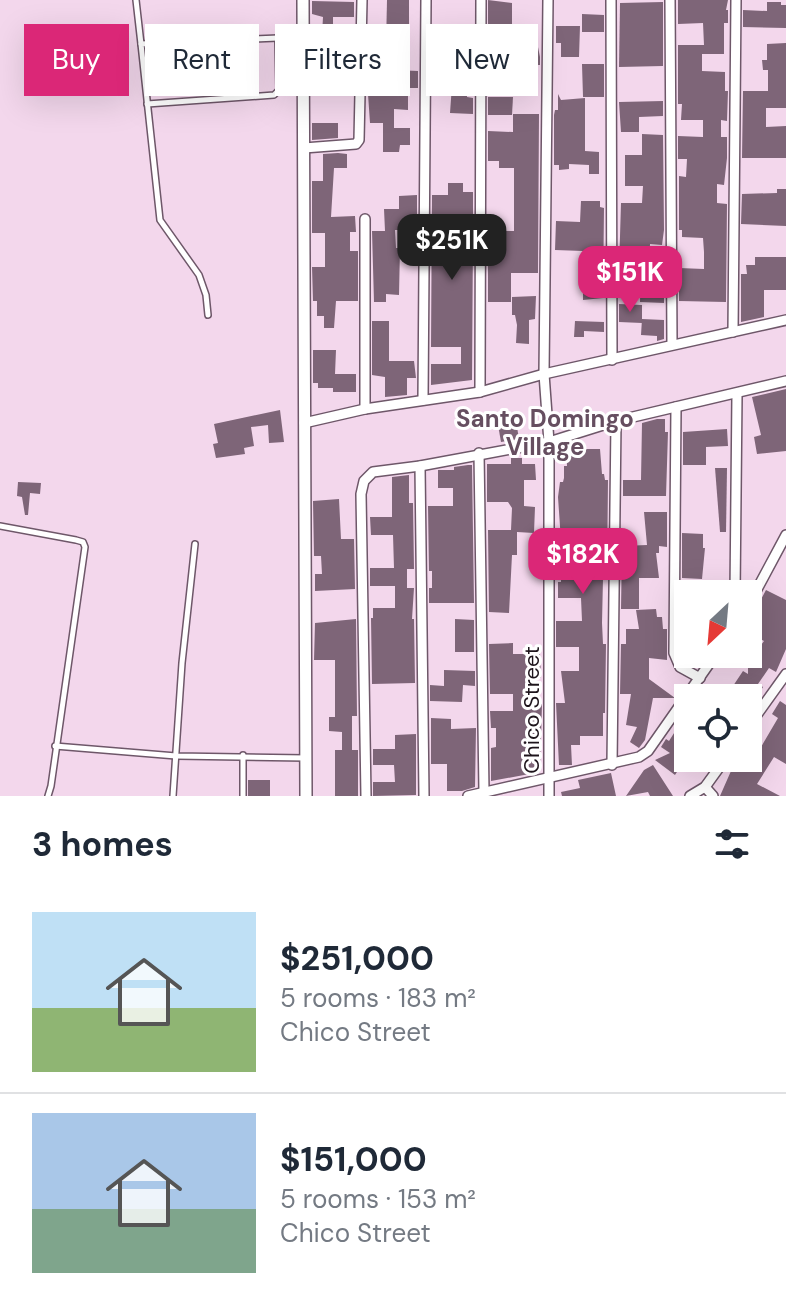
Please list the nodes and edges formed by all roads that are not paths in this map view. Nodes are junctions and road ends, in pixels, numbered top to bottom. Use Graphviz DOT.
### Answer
graph roads {
  1 [pos="136,0"];
  2 [pos="303,0"];
  3 [pos="362,0"];
  4 [pos="426,0"];
  5 [pos="481,0"];
  6 [pos="548,0"];
  7 [pos="611,0"];
  8 [pos="670,0"];
  9 [pos="736,0"];
  10 [pos="303,24"];
  11 [pos="275,37"];
  12 [pos="141,44"];
  13 [pos="275,94"];
  14 [pos="304,96"];
  15 [pos="147,104"];
  16 [pos="304,148"];
  17 [pos="365,219"];
  18 [pos="208,315"];
  19 [pos="786,320"];
  20 [pos="733,332"];
  21 [pos="672,344"];
  22 [pos="612,360"];
  23 [pos="544,374"];
  24 [pos="786,381"];
  25 [pos="480,392"];
  26 [pos="737,394"];
  27 [pos="423,400"];
  28 [pos="676,407"];
  29 [pos="365,409"];
  30 [pos="616,421"];
  31 [pos="304,423"];
  32 [pos="549,442"];
  33 [pos="479,453"];
  34 [pos="420,466"];
  35 [pos="0,526"];
  36 [pos="786,535"];
  37 [pos="195,544"];
  38 [pos="735,580"];
  39 [pos="762,580"];
  40 [pos="707,668"];
  41 [pos="786,674"];
  42 [pos="700,678"];
  43 [pos="762,707"];
  44 [pos="55,746"];
  45 [pos="243,755"];
  46 [pos="176,756"];
  47 [pos="306,758"];
  48 [pos="612,765"];
  49 [pos="716,772"];
  50 [pos="548,778"];
  51 [pos="705,787"];
  52 [pos="484,792"];
  53 [pos="48,796"];
  54 [pos="173,796"];
  55 [pos="243,796"];
  56 [pos="306,796"];
  57 [pos="366,796"];
  58 [pos="424,796"];
  59 [pos="468,796"];
  60 [pos="549,796"];
  61 [pos="690,796"];
  62 [pos="713,796"];
  1 -- 12 [label="lane"];
  2 -- 10 [label="street"];
  3 -- 16 [label="street"];
  4 -- 27 [label="street"];
  5 -- 25 [label="street"];
  6 -- 23 [label="street, Chico Street"];
  7 -- 22 [label="street"];
  8 -- 21 [label="street"];
  9 -- 20 [label="street"];
  11 -- 12 [label="lane"];
  12 -- 15 [label="lane"];
  13 -- 15 [label="lane"];
  14 -- 16 [label="street"];
  15 -- 18 [label="lane"];
  16 -- 31 [label="street"];
  17 -- 29 [label="street"];
  19 -- 20 [label="street"];
  20 -- 21 [label="street"];
  21 -- 22 [label="street"];
  22 -- 23 [label="street"];
  23 -- 25 [label="street"];
  23 -- 32 [label="street, Chico Street"];
  24 -- 26 [label="street"];
  25 -- 27 [label="street"];
  26 -- 28 [label="street"];
  26 -- 38 [label="street"];
  27 -- 29 [label="street"];
  28 -- 30 [label="street"];
  28 -- 42 [label="street"];
  29 -- 31 [label="street"];
  30 -- 32 [label="street"];
  30 -- 48 [label="street"];
  31 -- 47 [label="street"];
  32 -- 33 [label="street"];
  32 -- 50 [label="street, Chico Street"];
  33 -- 34 [label="street"];
  33 -- 52 [label="street"];
  34 -- 57 [label="street"];
  34 -- 58 [label="street"];
  35 -- 44 [label="lane"];
  36 -- 39 [label="street"];
  37 -- 46 [label="lane"];
  40 -- 42 [label="street"];
  41 -- 43 [label="street"];
  42 -- 48 [label="street"];
  44 -- 46 [label="lane"];
  44 -- 53 [label="lane"];
  45 -- 46 [label="lane"];
  45 -- 47 [label="lane"];
  45 -- 55 [label="lane"];
  46 -- 54 [label="lane"];
  47 -- 56 [label="street"];
  48 -- 50 [label="street"];
  49 -- 51 [label="street"];
  50 -- 52 [label="street"];
  50 -- 60 [label="street, Chico Street"];
  51 -- 61 [label="street"];
  51 -- 62 [label="street"];
  52 -- 59 [label="street"];
}
